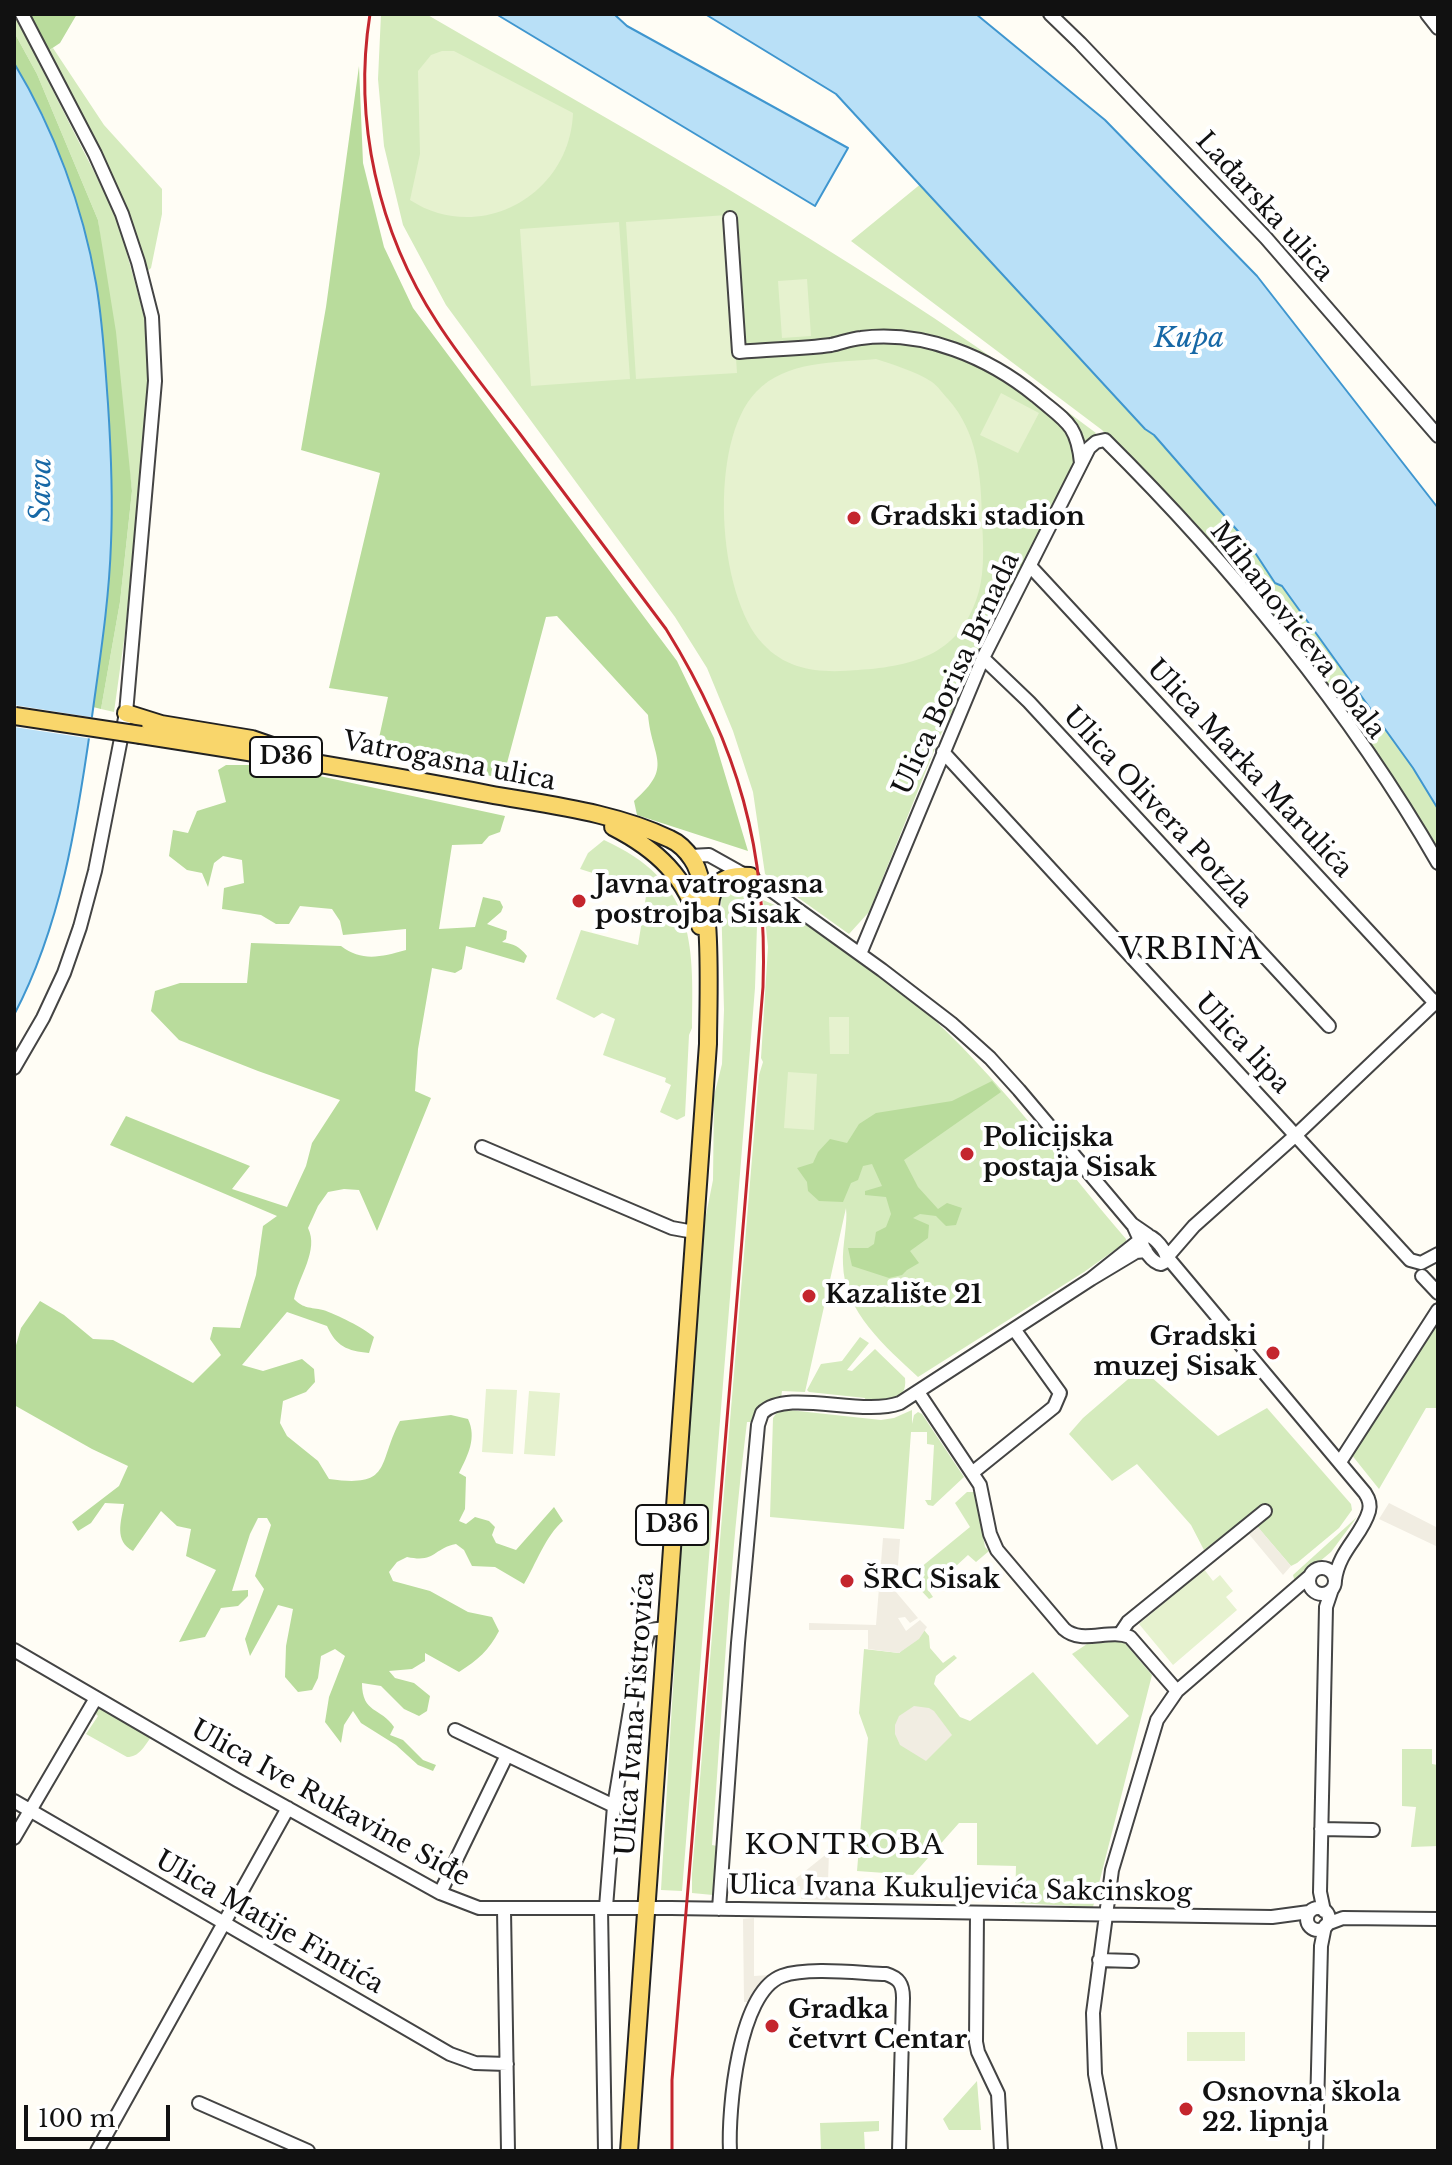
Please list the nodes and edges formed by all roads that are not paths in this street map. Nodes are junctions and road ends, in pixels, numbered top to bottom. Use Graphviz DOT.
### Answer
graph roads {
  1 [pos="22,14"];
  2 [pos="1050,14"];
  3 [pos="1427,14"];
  4 [pos="1438,28"];
  5 [pos="730,218"];
  6 [pos="1438,436"];
  7 [pos="1105,440"];
  8 [pos="1081,467"];
  9 [pos="1030,566"];
  10 [pos="983,658"];
  11 [pos="126,713"];
  12 [pos="14,716"];
  13 [pos="943,752"];
  14 [pos="304,760"];
  15 [pos="579,811"];
  16 [pos="690,856"];
  17 [pos="1438,863"];
  18 [pos="750,876"];
  19 [pos="706,923"];
  20 [pos="860,954"];
  21 [pos="708,957"];
  22 [pos="1437,1001"];
  23 [pos="1329,1026"];
  24 [pos="14,1068"];
  25 [pos="1296,1135"];
  26 [pos="482,1147"];
  27 [pos="694,1232"];
  28 [pos="1145,1242"];
  29 [pos="1438,1254"];
  30 [pos="1163,1256"];
  31 [pos="1422,1276"];
  32 [pos="1438,1293"];
  33 [pos="1438,1310"];
  34 [pos="1014,1329"];
  35 [pos="918,1392"];
  36 [pos="1340,1462"];
  37 [pos="972,1473"];
  38 [pos="1265,1511"];
  39 [pos="1343,1553"];
  40 [pos="1316,1572"];
  41 [pos="1334,1585"];
  42 [pos="1294,1592"];
  43 [pos="1315,1593"];
  44 [pos="1326,1607"];
  45 [pos="658,1628"];
  46 [pos="1120,1634"];
  47 [pos="14,1650"];
  48 [pos="1177,1691"];
  49 [pos="96,1698"];
  50 [pos="455,1730"];
  51 [pos="507,1755"];
  52 [pos="14,1801"];
  53 [pos="614,1806"];
  54 [pos="288,1808"];
  55 [pos="31,1811"];
  56 [pos="1321,1829"];
  57 [pos="1373,1830"];
  58 [pos="14,1838"];
  59 [pos="440,1893"];
  60 [pos="648,1907"];
  61 [pos="604,1908"];
  62 [pos="719,1909"];
  63 [pos="504,1910"];
  64 [pos="977,1913"];
  65 [pos="1104,1915"];
  66 [pos="1318,1918"];
  67 [pos="1438,1919"];
  68 [pos="225,1922"];
  69 [pos="1099,1960"];
  70 [pos="1132,1961"];
  71 [pos="507,2064"];
  72 [pos="199,2103"];
  73 [pos="97,2151"];
  74 [pos="308,2151"];
  75 [pos="508,2151"];
  76 [pos="605,2151"];
  77 [pos="629,2151"];
  78 [pos="730,2151"];
  79 [pos="899,2151"];
  80 [pos="1001,2151"];
  81 [pos="1110,2151"];
  82 [pos="1316,2151"];
  1 -- 11 [label="street"];
  2 -- 6 [label="street, Lađarska ulica"];
  3 -- 4 [label="street"];
  5 -- 8 [label="street"];
  7 -- 8 [label="street, Ulica Borisa Brnada"];
  7 -- 17 [label="street, Mihanovićeva obala"];
  8 -- 9 [label="street, Ulica Borisa Brnada"];
  9 -- 10 [label="street, Ulica Borisa Brnada"];
  9 -- 22 [label="street, Ulica Marka Marulića"];
  10 -- 13 [label="street, Ulica Borisa Brnada"];
  10 -- 23 [label="street, Ulica Olivera Potzla"];
  11 -- 14 [label="main road"];
  11 -- 24 [label="street"];
  12 -- 14 [label="main road, Vatrogasna ulica / D36, bridge"];
  13 -- 20 [label="street, Ulica Borisa Brnada"];
  13 -- 25 [label="street, Ulica lipa"];
  14 -- 15 [label="main road, Vatrogasna ulica / D36"];
  15 -- 16 [label="main road, Vatrogasna ulica / D36"];
  15 -- 21 [label="main road, D36"];
  16 -- 18 [label="street"];
  16 -- 19 [label="main road, D36"];
  18 -- 19 [label="main road"];
  18 -- 20 [label="street"];
  19 -- 21 [label="main road, D36"];
  20 -- 28 [label="street"];
  21 -- 27 [label="main road, Ulica Ivana Fistrovića / D36"];
  22 -- 25 [label="street"];
  25 -- 29 [label="street, Ulica lipa"];
  25 -- 30 [label="street"];
  26 -- 27 [label="street"];
  27 -- 45 [label="main road, Ulica Ivana Fistrovića / D36"];
  28 -- 30 [label="street"];
  28 -- 34 [label="street"];
  30 -- 36 [label="street"];
  31 -- 32 [label="street"];
  33 -- 36 [label="street"];
  34 -- 35 [label="street"];
  34 -- 37 [label="street"];
  35 -- 37 [label="street"];
  35 -- 62 [label="street"];
  36 -- 39 [label="street"];
  37 -- 46 [label="street"];
  38 -- 46 [label="street"];
  39 -- 40 [label="street"];
  39 -- 41 [label="street"];
  40 -- 41 [label="street"];
  40 -- 42 [label="street"];
  40 -- 43 [label="street"];
  41 -- 43 [label="street"];
  41 -- 44 [label="street"];
  42 -- 43 [label="street"];
  42 -- 48 [label="street"];
  43 -- 44 [label="street"];
  44 -- 56 [label="street"];
  45 -- 53 [label="street, Ulica Ivana Fistrovića"];
  45 -- 60 [label="main road, Ulica Ivana Fistrovića / D36"];
  46 -- 48 [label="street"];
  47 -- 49 [label="street, Ulica Ive Rukavine Siđe"];
  48 -- 65 [label="street"];
  49 -- 54 [label="street, Ulica Ive Rukavine Siđe"];
  49 -- 55 [label="street"];
  50 -- 51 [label="street"];
  51 -- 53 [label="street"];
  51 -- 59 [label="street"];
  52 -- 55 [label="street, Ulica Matije Fintića"];
  53 -- 61 [label="street, Ulica Ivana Fistrovića"];
  54 -- 59 [label="street, Ulica Ive Rukavine Siđe"];
  54 -- 68 [label="street"];
  55 -- 58 [label="street"];
  55 -- 68 [label="street, Ulica Matije Fintića"];
  56 -- 57 [label="street"];
  56 -- 66 [label="street"];
  59 -- 63 [label="street, Ulica Ive Rukavine Siđe"];
  60 -- 61 [label="street, Ulica Ive Rukavine Siđe"];
  60 -- 62 [label="street, Ulica Ivana Kukuljevića Sakcinskog"];
  60 -- 77 [label="main road, Ulica Ivana Fistrovića / D36"];
  61 -- 63 [label="street, Ulica Ive Rukavine Siđe"];
  61 -- 76 [label="street, Ulica Ivana Fistrovića"];
  62 -- 64 [label="street, Ulica Ivana Kukuljevića Sakcinskog"];
  63 -- 71 [label="street"];
  64 -- 65 [label="street, Ulica Ivana Kukuljevića Sakcinskog"];
  64 -- 80 [label="street"];
  65 -- 66 [label="street, Ulica Ivana Kukuljevića Sakcinskog"];
  65 -- 69 [label="street"];
  66 -- 67 [label="street, Ulica Ivana Kukuljevića Sakcinskog"];
  66 -- 82 [label="street"];
  68 -- 71 [label="street, Ulica Matije Fintića"];
  68 -- 73 [label="street"];
  69 -- 70 [label="street"];
  69 -- 81 [label="street"];
  71 -- 75 [label="street"];
  72 -- 74 [label="street"];
  78 -- 79 [label="street"];
}
